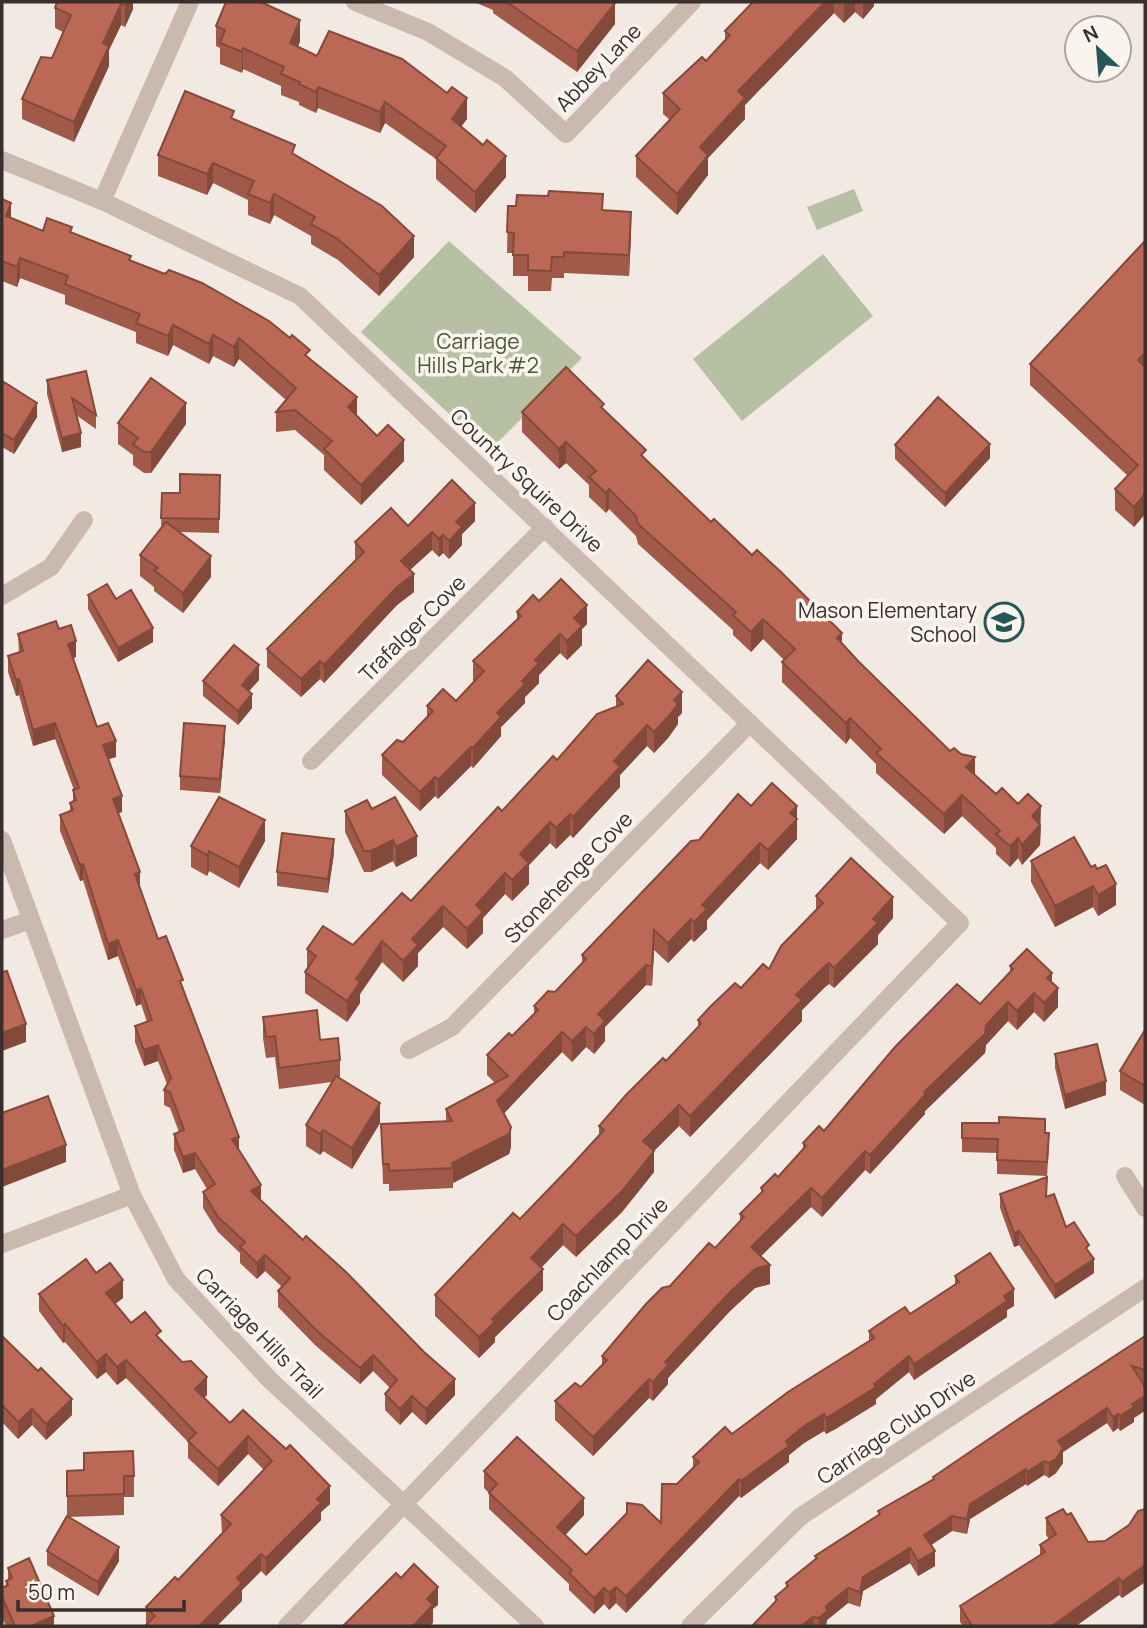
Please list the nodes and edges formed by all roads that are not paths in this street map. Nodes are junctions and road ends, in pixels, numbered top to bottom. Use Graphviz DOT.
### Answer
graph roads {
  1 [pos="190,2"];
  2 [pos="355,2"];
  3 [pos="692,2"];
  4 [pos="2,160"];
  5 [pos="102,201"];
  6 [pos="85,520"];
  7 [pos="545,527"];
  8 [pos="2,596"];
  9 [pos="750,723"];
  10 [pos="311,761"];
  11 [pos="2,840"];
  12 [pos="31,920"];
  13 [pos="960,923"];
  14 [pos="2,930"];
  15 [pos="409,1050"];
  16 [pos="1125,1176"];
  17 [pos="132,1195"];
  18 [pos="1145,1208"];
  19 [pos="2,1244"];
  20 [pos="1145,1288"];
  21 [pos="404,1503"];
  22 [pos="287,1626"];
  23 [pos="534,1626"];
  24 [pos="690,1626"];
  1 -- 5 [label="street"];
  2 -- 3 [label="street, Abbey Lane"];
  4 -- 5 [label="street, Country Squire Drive"];
  5 -- 7 [label="street, Country Squire Drive"];
  6 -- 8 [label="street"];
  7 -- 9 [label="street, Country Squire Drive"];
  7 -- 10 [label="street, Trafalger Cove"];
  9 -- 13 [label="street, Country Squire Drive"];
  9 -- 15 [label="street, Stonehenge Cove"];
  11 -- 12 [label="street, Carriage Hills Trail"];
  12 -- 14 [label="street"];
  12 -- 17 [label="street, Carriage Hills Trail"];
  13 -- 21 [label="street, Coachlamp Drive"];
  16 -- 18 [label="street"];
  17 -- 19 [label="street"];
  17 -- 21 [label="street, Carriage Hills Trail"];
  20 -- 24 [label="street, Carriage Club Drive"];
  21 -- 22 [label="street, Coachlamp Drive"];
  21 -- 23 [label="street, Carriage Hills Trail"];
}
